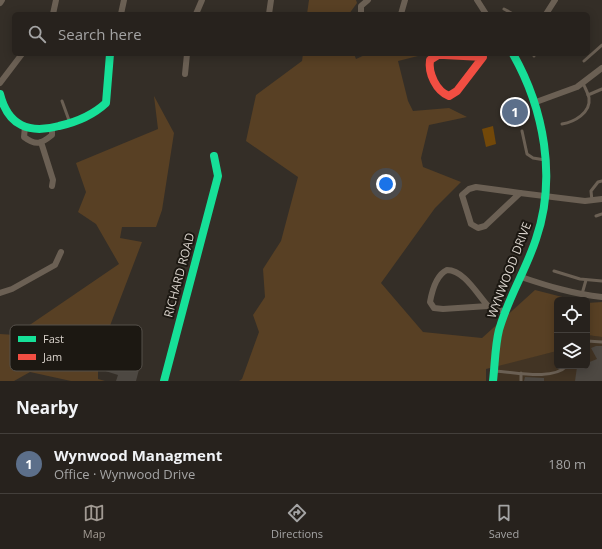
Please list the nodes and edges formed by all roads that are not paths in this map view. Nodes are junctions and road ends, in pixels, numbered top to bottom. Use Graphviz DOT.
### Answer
graph roads {
  1 [pos="2,0"];
  2 [pos="56,0"];
  3 [pos="124,0"];
  4 [pos="202,0"];
  5 [pos="270,0"];
  6 [pos="368,0"];
  7 [pos="405,0"];
  8 [pos="477,0"];
  9 [pos="555,0"];
  10 [pos="0,3"];
  11 [pos="504,9"];
  12 [pos="53,12"];
  13 [pos="121,12"];
  14 [pos="197,12"];
  15 [pos="269,12"];
  16 [pos="361,12"];
  17 [pos="402,12"];
  18 [pos="485,12"];
  19 [pos="509,12"];
  20 [pos="547,12"];
  21 [pos="602,45"];
  22 [pos="20,56"];
  23 [pos="110,56"];
  24 [pos="187,56"];
  25 [pos="433,56"];
  26 [pos="484,56"];
  27 [pos="514,56"];
  28 [pos="590,56"];
  29 [pos="590,56"];
  30 [pos="584,61"];
  31 [pos="602,68"];
  32 [pos="184,74"];
  33 [pos="0,83"];
  34 [pos="583,84"];
  35 [pos="602,89"];
  36 [pos="0,94"];
  37 [pos="588,95"];
  38 [pos="62,101"];
  39 [pos="536,102"];
  40 [pos="70,123"];
  41 [pos="562,124"];
  42 [pos="25,128"];
  43 [pos="52,128"];
  44 [pos="522,131"];
  45 [pos="41,142"];
  46 [pos="214,156"];
  47 [pos="545,160"];
  48 [pos="602,181"];
  49 [pos="52,186"];
  50 [pos="520,193"];
  51 [pos="544,196"];
  52 [pos="602,199"];
  53 [pos="592,201"];
  54 [pos="602,214"];
  55 [pos="596,216"];
  56 [pos="62,252"];
  57 [pos="554,271"];
  58 [pos="521,277"];
  59 [pos="586,280"];
  60 [pos="602,281"];
  61 [pos="0,293"];
  62 [pos="582,295"];
  63 [pos="602,297"];
  64 [pos="488,306"];
  65 [pos="506,312"];
  66 [pos="590,341"];
  67 [pos="602,342"];
  68 [pos="563,369"];
  69 [pos="494,371"];
  70 [pos="521,372"];
  71 [pos="164,381"];
  72 [pos="493,381"];
  73 [pos="521,381"];
  1 -- 10 [label="street"];
  2 -- 12 [label="street"];
  3 -- 13 [label="street"];
  4 -- 14 [label="street"];
  5 -- 15 [label="street"];
  6 -- 16 [label="street"];
  7 -- 17 [label="street"];
  8 -- 18 [label="street"];
  9 -- 20 [label="street"];
  11 -- 19 [label="lane"];
  21 -- 29 [label="lane"];
  22 -- 33 [label="street"];
  23 -- 40 [label="street"];
  24 -- 32 [label="street"];
  25 -- 26 [label="street"];
  27 -- 39 [label="street, WYNWOOD DRIVE"];
  28 -- 30 [label="lane"];
  31 -- 34 [label="street"];
  34 -- 37 [label="lane"];
  34 -- 39 [label="street"];
  35 -- 37 [label="lane"];
  36 -- 42 [label="street"];
  37 -- 41 [label="lane"];
  38 -- 40 [label="lane"];
  39 -- 47 [label="street, WYNWOOD DRIVE"];
  40 -- 43 [label="street"];
  42 -- 43 [label="street"];
  42 -- 45 [label="street"];
  43 -- 45 [label="street"];
  44 -- 47 [label="lane"];
  45 -- 49 [label="street"];
  46 -- 71 [label="street, RICHARD ROAD"];
  47 -- 51 [label="street, WYNWOOD DRIVE"];
  48 -- 53 [label="lane"];
  50 -- 50 [label="street"];
  50 -- 51 [label="street"];
  51 -- 53 [label="street"];
  51 -- 58 [label="street, WYNWOOD DRIVE"];
  52 -- 53 [label="street"];
  54 -- 55 [label="lane"];
  56 -- 61 [label="street"];
  57 -- 59 [label="lane"];
  58 -- 62 [label="street"];
  58 -- 65 [label="street, WYNWOOD DRIVE"];
  59 -- 60 [label="lane"];
  59 -- 62 [label="lane"];
  62 -- 63 [label="street"];
  64 -- 64 [label="street"];
  64 -- 65 [label="street"];
  65 -- 69 [label="street, WYNWOOD DRIVE"];
  66 -- 67 [label="lane"];
  68 -- 70 [label="lane"];
  69 -- 70 [label="lane"];
  69 -- 72 [label="street, WYNWOOD DRIVE"];
  70 -- 73 [label="lane"];
}
